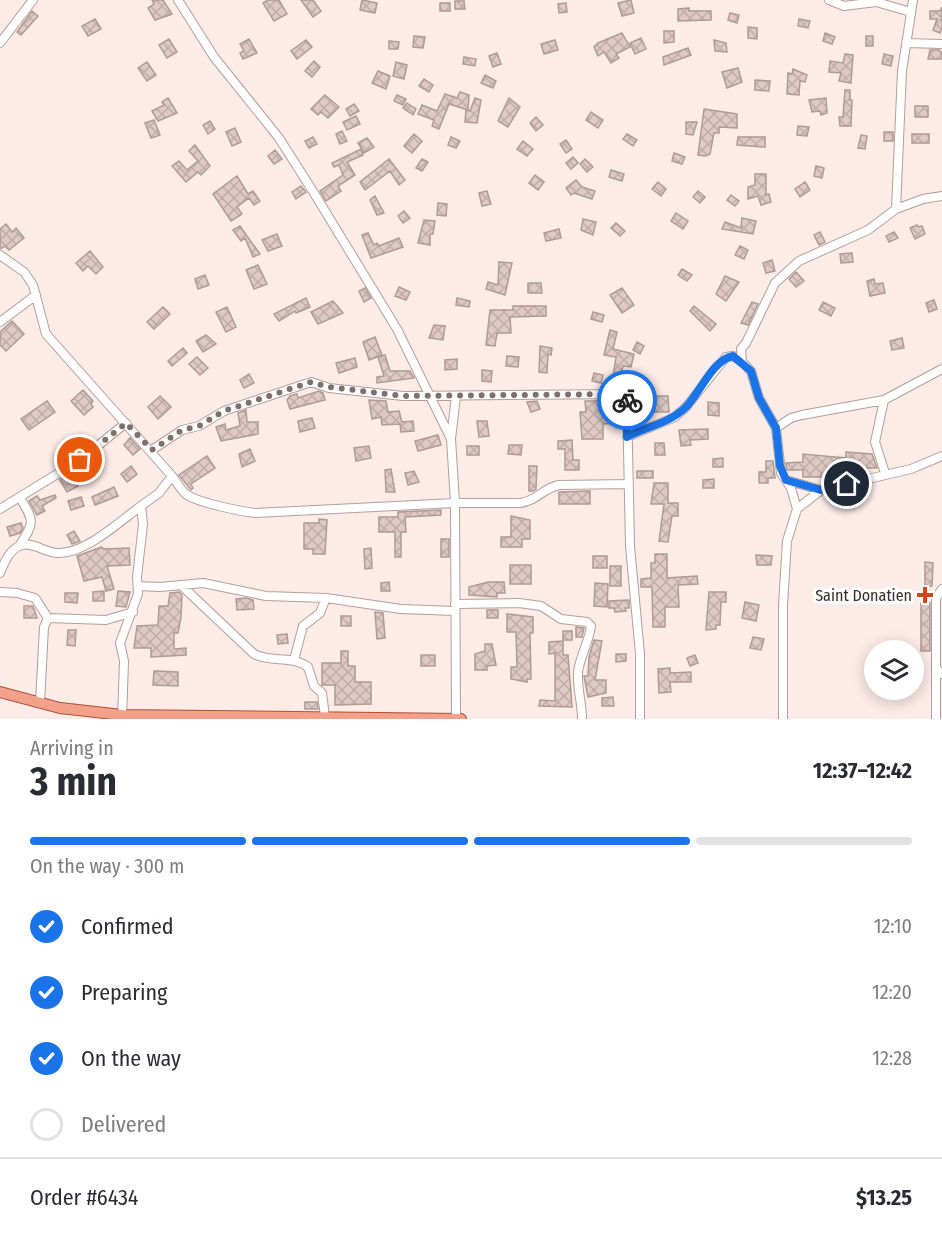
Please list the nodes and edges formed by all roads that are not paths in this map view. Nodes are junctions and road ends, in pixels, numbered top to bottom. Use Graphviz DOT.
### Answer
graph roads {
  1 [pos="33,0"];
  2 [pos="178,0"];
  3 [pos="829,0"];
  4 [pos="913,0"];
  5 [pos="911,12"];
  6 [pos="0,43"];
  7 [pos="906,43"];
  8 [pos="942,44"];
  9 [pos="942,196"];
  10 [pos="896,209"];
  11 [pos="0,255"];
  12 [pos="36,294"];
  13 [pos="0,322"];
  14 [pos="742,362"];
  15 [pos="942,369"];
  16 [pos="432,396"];
  17 [pos="456,396"];
  18 [pos="884,400"];
  19 [pos="126,423"];
  20 [pos="776,428"];
  21 [pos="627,437"];
  22 [pos="451,439"];
  23 [pos="152,450"];
  24 [pos="942,456"];
  25 [pos="885,473"];
  26 [pos="172,476"];
  27 [pos="786,480"];
  28 [pos="628,484"];
  29 [pos="821,490"];
  30 [pos="20,498"];
  31 [pos="455,503"];
  32 [pos="141,506"];
  33 [pos="0,509"];
  34 [pos="797,509"];
  35 [pos="20,545"];
  36 [pos="0,573"];
  37 [pos="138,586"];
  38 [pos="182,586"];
  39 [pos="942,589"];
  40 [pos="0,592"];
  41 [pos="326,598"];
  42 [pos="455,607"];
  43 [pos="133,612"];
  44 [pos="48,618"];
  45 [pos="939,652"];
  46 [pos="294,660"];
  47 [pos="939,671"];
  48 [pos="0,692"];
  49 [pos="40,703"];
  50 [pos="122,717"];
  51 [pos="170,717"];
  52 [pos="325,717"];
  53 [pos="285,718"];
  54 [pos="456,719"];
  55 [pos="461,719"];
  56 [pos="582,719"];
  57 [pos="640,719"];
  58 [pos="783,719"];
  59 [pos="936,719"];
  1 -- 6 [label="street"];
  2 -- 16 [label="street"];
  3 -- 5 [label="street"];
  4 -- 5 [label="street"];
  5 -- 7 [label="street"];
  7 -- 8 [label="street"];
  7 -- 10 [label="street"];
  9 -- 10 [label="street"];
  10 -- 14 [label="street"];
  11 -- 12 [label="street"];
  12 -- 13 [label="street"];
  12 -- 19 [label="street"];
  14 -- 20 [label="street"];
  14 -- 21 [label="street"];
  15 -- 18 [label="street"];
  16 -- 17 [label="street"];
  16 -- 22 [label="street"];
  16 -- 23 [label="street"];
  17 -- 21 [label="street"];
  17 -- 22 [label="street"];
  18 -- 20 [label="street"];
  18 -- 25 [label="street"];
  19 -- 23 [label="street"];
  19 -- 30 [label="street"];
  20 -- 27 [label="street"];
  21 -- 28 [label="street"];
  22 -- 31 [label="street"];
  23 -- 26 [label="street"];
  24 -- 25 [label="street"];
  25 -- 29 [label="street"];
  26 -- 31 [label="street"];
  26 -- 32 [label="street"];
  27 -- 29 [label="street"];
  27 -- 34 [label="street"];
  28 -- 31 [label="street"];
  28 -- 57 [label="street"];
  29 -- 34 [label="street"];
  30 -- 33 [label="street"];
  30 -- 35 [label="street"];
  31 -- 42 [label="street"];
  32 -- 35 [label="street"];
  32 -- 37 [label="street"];
  34 -- 58 [label="street"];
  35 -- 36 [label="street"];
  37 -- 38 [label="street"];
  37 -- 43 [label="street"];
  38 -- 41 [label="street"];
  38 -- 46 [label="street"];
  39 -- 45 [label="street"];
  40 -- 44 [label="street"];
  41 -- 42 [label="street"];
  41 -- 46 [label="street"];
  42 -- 54 [label="street"];
  42 -- 56 [label="street"];
  43 -- 44 [label="street"];
  43 -- 50 [label="street"];
  44 -- 49 [label="street"];
  45 -- 47 [label="street"];
  46 -- 52 [label="street"];
  47 -- 59 [label="street"];
  48 -- 49 [label="main road"];
  49 -- 50 [label="main road"];
  50 -- 51 [label="main road"];
  51 -- 53 [label="main road"];
  52 -- 53 [label="main road"];
  52 -- 54 [label="main road"];
  54 -- 55 [label="main road"];
}
